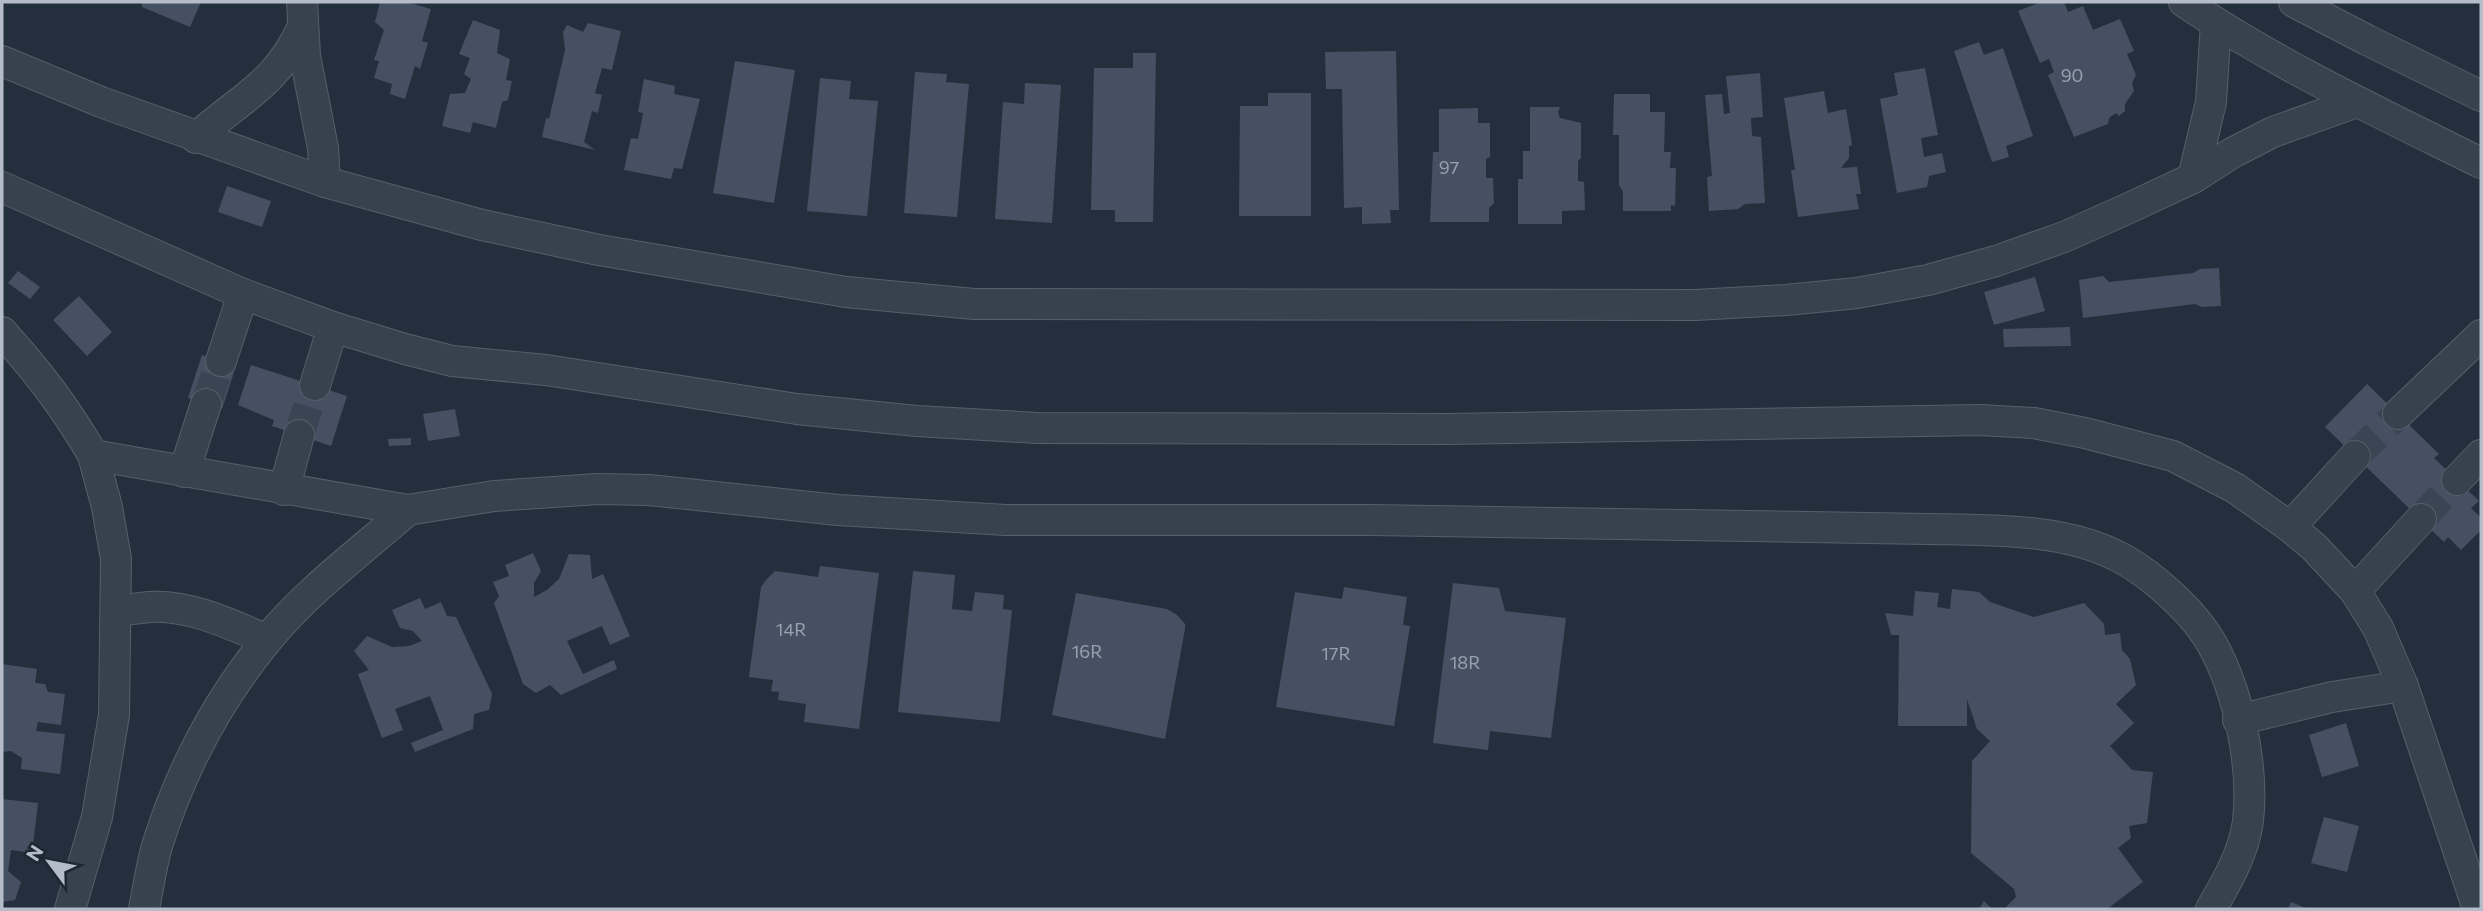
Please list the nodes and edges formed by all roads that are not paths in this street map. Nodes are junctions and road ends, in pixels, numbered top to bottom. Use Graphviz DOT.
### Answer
graph roads {
  1 [pos="2184,2"];
  2 [pos="2294,2"];
  3 [pos="302,13"];
  4 [pos="2216,23"];
  5 [pos="2,61"];
  6 [pos="2481,96"];
  7 [pos="2357,102"];
  8 [pos="196,138"];
  9 [pos="2481,163"];
  10 [pos="2193,177"];
  11 [pos="326,182"];
  12 [pos="2,187"];
  13 [pos="243,294"];
  14 [pos="333,327"];
  15 [pos="2,332"];
  16 [pos="2481,335"];
  17 [pos="221,361"];
  18 [pos="315,385"];
  19 [pos="206,404"];
  20 [pos="2398,414"];
  21 [pos="299,435"];
  22 [pos="93,455"];
  23 [pos="2481,455"];
  24 [pos="2355,456"];
  25 [pos="184,472"];
  26 [pos="2457,480"];
  27 [pos="284,490"];
  28 [pos="408,510"];
  29 [pos="2421,519"];
  30 [pos="2290,527"];
  31 [pos="2355,591"];
  32 [pos="116,611"];
  33 [pos="267,640"];
  34 [pos="2403,686"];
  35 [pos="2238,720"];
  36 [pos="70,909"];
  37 [pos="144,909"];
  38 [pos="2211,909"];
  39 [pos="2478,909"];
  1 -- 4 [label="street"];
  2 -- 6 [label="street"];
  3 -- 8 [label="street"];
  3 -- 11 [label="street"];
  4 -- 7 [label="street"];
  4 -- 10 [label="street"];
  5 -- 8 [label="street"];
  7 -- 9 [label="street"];
  7 -- 10 [label="street"];
  8 -- 11 [label="street"];
  10 -- 11 [label="street"];
  12 -- 13 [label="street"];
  13 -- 14 [label="street"];
  13 -- 17 [label="street"];
  14 -- 18 [label="street"];
  14 -- 30 [label="street"];
  15 -- 22 [label="street"];
  16 -- 20 [label="street"];
  19 -- 25 [label="street"];
  21 -- 27 [label="street"];
  22 -- 25 [label="street"];
  22 -- 32 [label="street"];
  23 -- 26 [label="street"];
  24 -- 30 [label="street"];
  25 -- 27 [label="street"];
  27 -- 28 [label="street"];
  28 -- 33 [label="street"];
  28 -- 35 [label="street"];
  29 -- 31 [label="street"];
  30 -- 31 [label="street"];
  31 -- 34 [label="street"];
  32 -- 33 [label="street"];
  32 -- 36 [label="street"];
  33 -- 37 [label="street"];
  34 -- 35 [label="street"];
  34 -- 39 [label="street"];
  35 -- 38 [label="street"];
}
